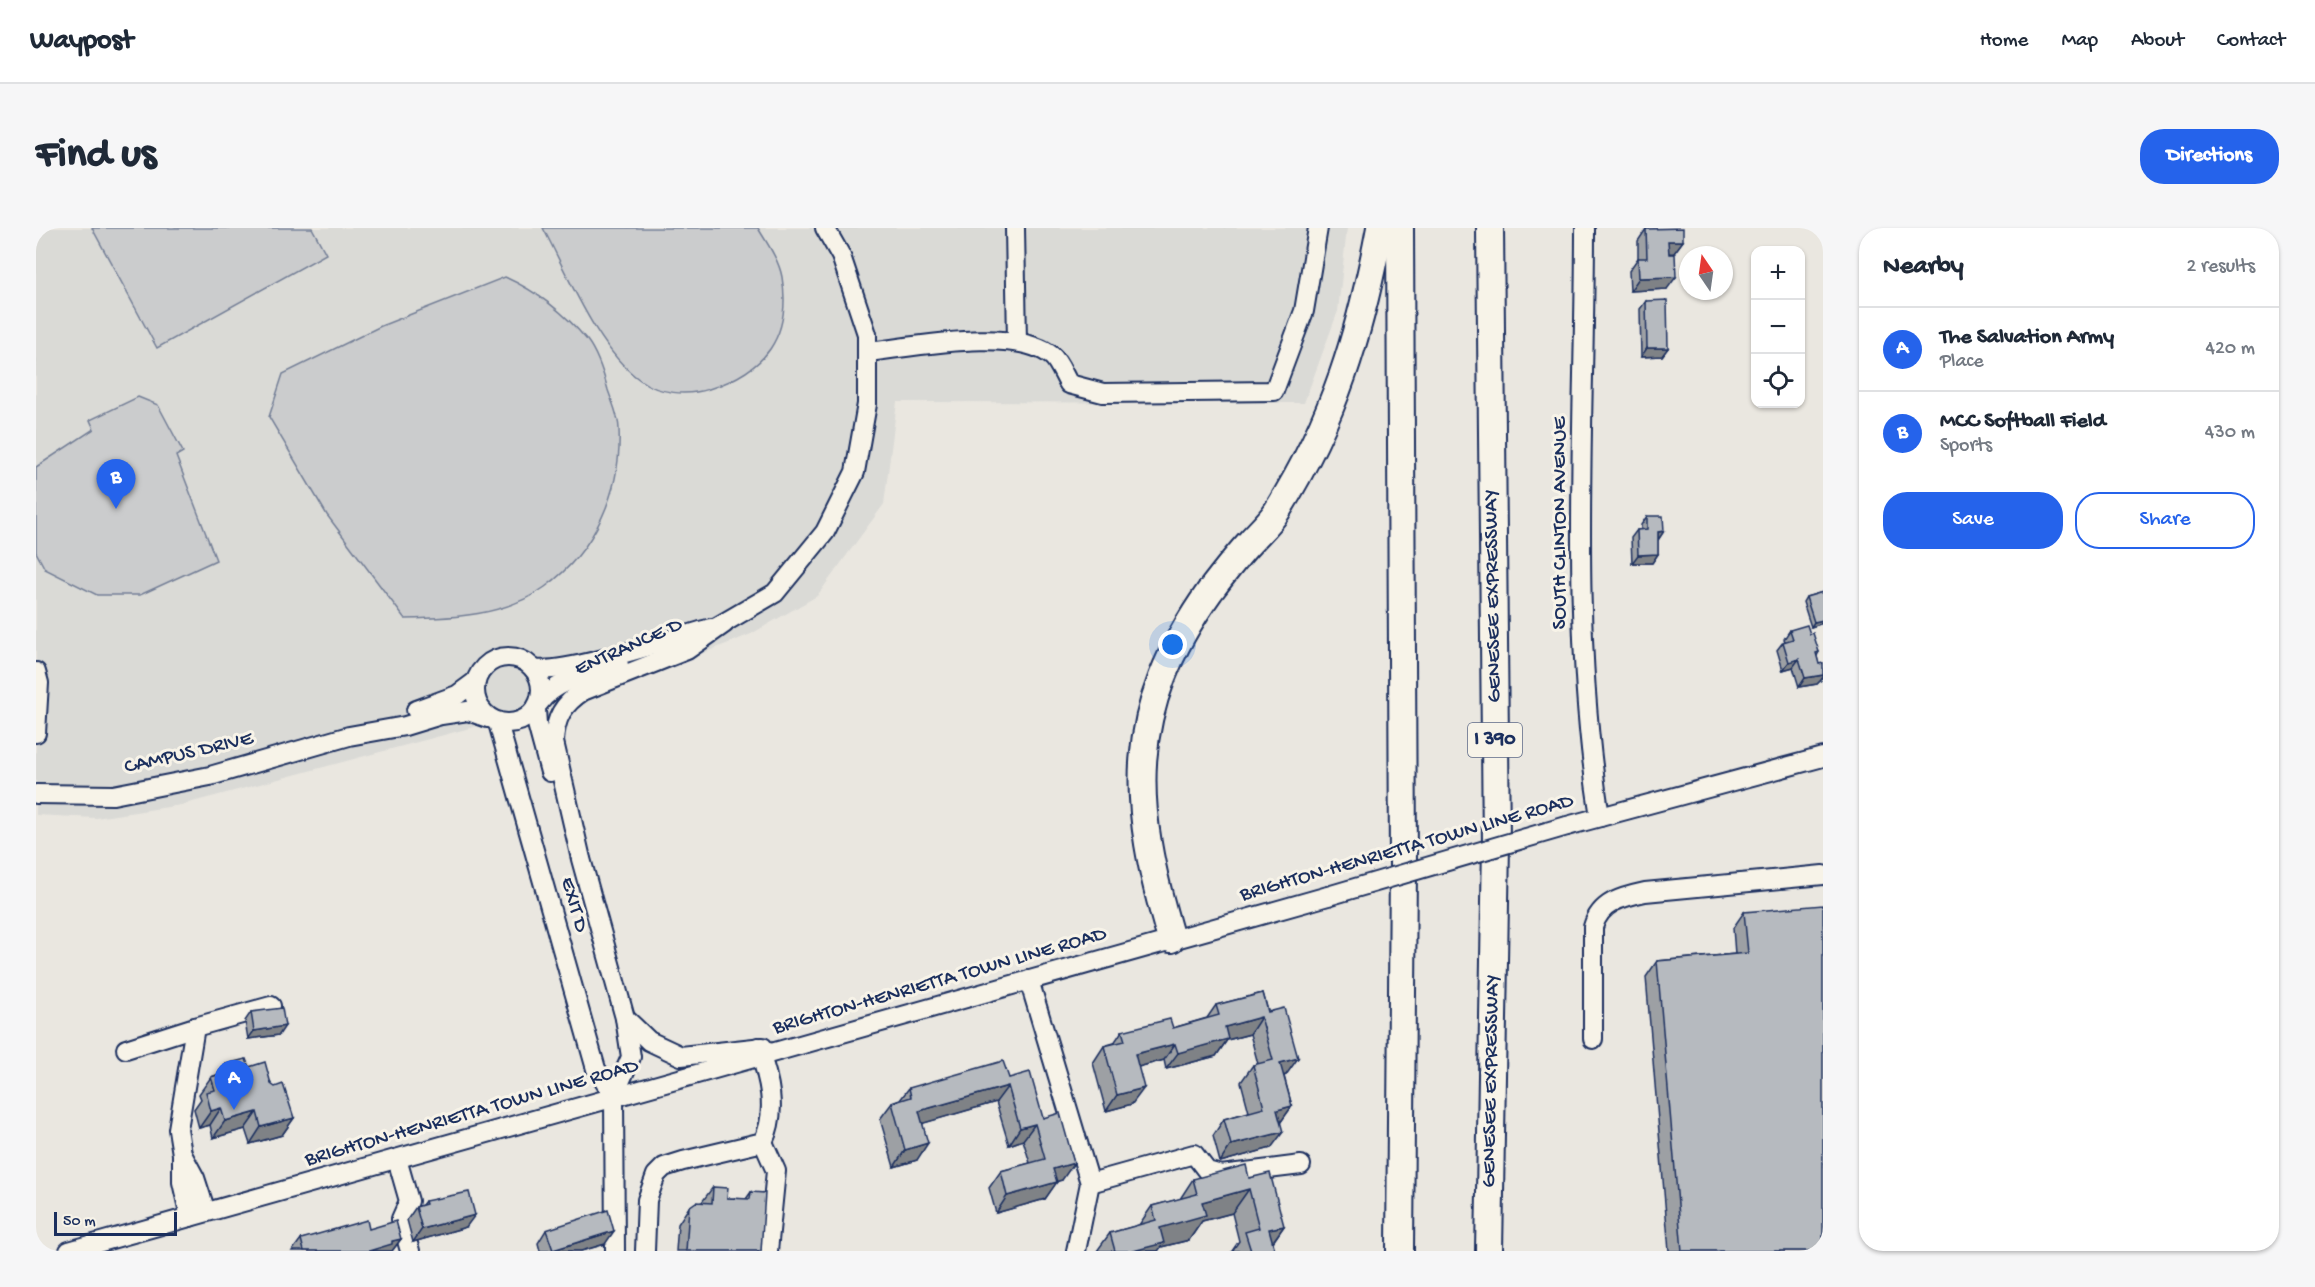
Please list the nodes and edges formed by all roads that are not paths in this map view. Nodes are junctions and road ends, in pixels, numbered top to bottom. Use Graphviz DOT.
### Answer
graph roads {
  1 [pos="826,228"];
  2 [pos="1016,228"];
  3 [pos="1317,228"];
  4 [pos="1380,228"];
  5 [pos="1400,228"];
  6 [pos="1490,228"];
  7 [pos="1585,228"];
  8 [pos="1017,342"];
  9 [pos="867,352"];
  10 [pos="724,624"];
  11 [pos="534,669"];
  12 [pos="36,672"];
  13 [pos="476,681"];
  14 [pos="538,706"];
  15 [pos="493,720"];
  16 [pos="36,733"];
  17 [pos="349,736"];
  18 [pos="1823,758"];
  19 [pos="36,794"];
  20 [pos="1600,817"];
  21 [pos="580,859"];
  22 [pos="1823,875"];
  23 [pos="1172,939"];
  24 [pos="1029,980"];
  25 [pos="271,1005"];
  26 [pos="625,1018"];
  27 [pos="195,1027"];
  28 [pos="1593,1039"];
  29 [pos="126,1049"];
  30 [pos="760,1052"];
  31 [pos="614,1096"];
  32 [pos="763,1142"];
  33 [pos="397,1159"];
  34 [pos="1301,1166"];
  35 [pos="1090,1183"];
  36 [pos="198,1215"];
  37 [pos="69,1251"];
  38 [pos="410,1251"];
  39 [pos="615,1251"];
  40 [pos="645,1251"];
  41 [pos="768,1251"];
  42 [pos="1076,1251"];
  43 [pos="1400,1251"];
  44 [pos="1489,1251"];
  1 -- 9 [label="street"];
  2 -- 8 [label="street"];
  3 -- 8 [label="street"];
  4 -- 23 [label="highway"];
  5 -- 43 [label="highway"];
  6 -- 44 [label="highway, GENESEE EXPRESSWAY / I 390"];
  7 -- 20 [label="street, SOUTH CLINTON AVENUE"];
  8 -- 9 [label="street"];
  9 -- 10 [label="street"];
  10 -- 11 [label="street"];
  10 -- 14 [label="street"];
  10 -- 21 [label="street, ENTRANCE D"];
  11 -- 13 [label="street"];
  11 -- 14 [label="street"];
  12 -- 16 [label="street"];
  13 -- 15 [label="street"];
  13 -- 17 [label="street, CAMPUS DRIVE"];
  14 -- 15 [label="street"];
  14 -- 21 [label="street, ENTRANCE D"];
  15 -- 17 [label="street, CAMPUS DRIVE"];
  15 -- 31 [label="street, EXIT D"];
  17 -- 19 [label="street, CAMPUS DRIVE"];
  18 -- 20 [label="street, BRIGHTON-HENRIETTA TOWN LINE ROAD"];
  20 -- 23 [label="street, BRIGHTON-HENRIETTA TOWN LINE ROAD, bridge"];
  21 -- 26 [label="street, ENTRANCE D"];
  22 -- 28 [label="street"];
  23 -- 24 [label="street, BRIGHTON-HENRIETTA TOWN LINE ROAD"];
  24 -- 30 [label="street, BRIGHTON-HENRIETTA TOWN LINE ROAD"];
  24 -- 35 [label="street"];
  25 -- 27 [label="street"];
  26 -- 30 [label="street"];
  26 -- 31 [label="street, ENTRANCE D"];
  27 -- 29 [label="street"];
  27 -- 36 [label="street"];
  30 -- 31 [label="street, BRIGHTON-HENRIETTA TOWN LINE ROAD"];
  30 -- 32 [label="street"];
  31 -- 33 [label="street, BRIGHTON-HENRIETTA TOWN LINE ROAD"];
  31 -- 39 [label="street"];
  32 -- 40 [label="street"];
  32 -- 41 [label="street"];
  33 -- 36 [label="street, BRIGHTON-HENRIETTA TOWN LINE ROAD"];
  33 -- 38 [label="street"];
  34 -- 35 [label="street"];
  35 -- 42 [label="street"];
  36 -- 37 [label="street, BRIGHTON-HENRIETTA TOWN LINE ROAD"];
}
